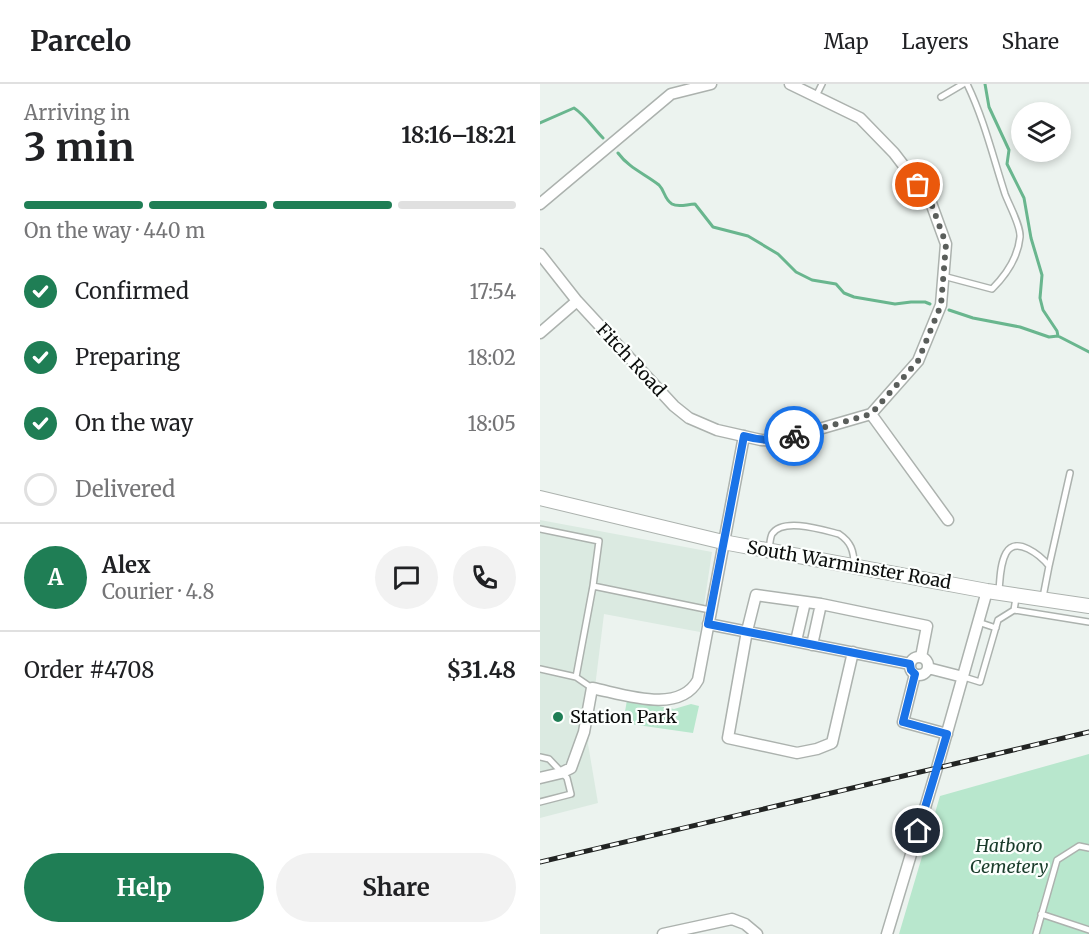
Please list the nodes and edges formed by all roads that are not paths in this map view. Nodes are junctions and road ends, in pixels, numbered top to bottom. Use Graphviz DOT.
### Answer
graph roads {
  1 [pos="711,84"];
  2 [pos="790,84"];
  3 [pos="822,84"];
  4 [pos="965,84"];
  5 [pos="816,96"];
  6 [pos="941,97"];
  7 [pos="540,204"];
  8 [pos="540,254"];
  9 [pos="944,276"];
  10 [pos="577,301"];
  11 [pos="540,333"];
  12 [pos="871,414"];
  13 [pos="744,436"];
  14 [pos="1070,473"];
  15 [pos="540,498"];
  16 [pos="948,520"];
  17 [pos="540,529"];
  18 [pos="723,542"];
  19 [pos="768,550"];
  20 [pos="854,566"];
  21 [pos="1049,566"];
  22 [pos="593,586"];
  23 [pos="993,591"];
  24 [pos="1016,595"];
  25 [pos="1043,599"];
  26 [pos="805,602"];
  27 [pos="821,604"];
  28 [pos="1089,606"];
  29 [pos="711,610"];
  30 [pos="1014,610"];
  31 [pos="1089,614"];
  32 [pos="978,622"];
  33 [pos="1089,622"];
  34 [pos="708,624"];
  35 [pos="996,628"];
  36 [pos="747,631"];
  37 [pos="796,641"];
  38 [pos="812,645"];
  39 [pos="853,652"];
  40 [pos="921,657"];
  41 [pos="927,668"];
  42 [pos="540,669"];
  43 [pos="913,669"];
  44 [pos="576,677"];
  45 [pos="963,677"];
  46 [pos="592,688"];
  47 [pos="947,734"];
  48 [pos="540,757"];
  49 [pos="561,773"];
  50 [pos="540,778"];
  51 [pos="540,802"];
  52 [pos="1089,848"];
  53 [pos="1041,914"];
  54 [pos="1089,930"];
  55 [pos="663,934"];
  56 [pos="757,934"];
  57 [pos="887,934"];
  58 [pos="1036,934"];
  1 -- 7 [label="street"];
  2 -- 5 [label="street"];
  3 -- 5 [label="lane"];
  4 -- 6 [label="lane"];
  4 -- 9 [label="lane"];
  5 -- 9 [label="street"];
  8 -- 10 [label="street, Fitch Road"];
  9 -- 12 [label="street"];
  10 -- 11 [label="street"];
  10 -- 13 [label="street, Fitch Road"];
  12 -- 13 [label="street, Fitch Road"];
  12 -- 16 [label="street"];
  13 -- 18 [label="street"];
  14 -- 21 [label="lane"];
  15 -- 18 [label="street, South Warminster Road"];
  17 -- 22 [label="lane"];
  18 -- 19 [label="street, South Warminster Road"];
  18 -- 29 [label="street"];
  19 -- 20 [label="street, South Warminster Road"];
  19 -- 20 [label="lane"];
  20 -- 23 [label="street, South Warminster Road"];
  21 -- 23 [label="lane"];
  21 -- 25 [label="lane"];
  22 -- 29 [label="lane"];
  22 -- 44 [label="lane"];
  23 -- 24 [label="street, South Warminster Road"];
  23 -- 32 [label="street"];
  24 -- 25 [label="street, South Warminster Road"];
  24 -- 30 [label="lane"];
  25 -- 28 [label="street, South Warminster Road"];
  26 -- 27 [label="street"];
  26 -- 36 [label="street"];
  26 -- 37 [label="street"];
  27 -- 38 [label="street"];
  27 -- 40 [label="street"];
  29 -- 34 [label="street"];
  30 -- 33 [label="lane"];
  30 -- 35 [label="lane"];
  31 -- 33 [label="lane"];
  32 -- 35 [label="lane"];
  32 -- 45 [label="street"];
  34 -- 36 [label="street"];
  34 -- 46 [label="street"];
  35 -- 45 [label="lane"];
  36 -- 37 [label="street"];
  36 -- 39 [label="street"];
  37 -- 38 [label="street"];
  38 -- 39 [label="street"];
  39 -- 43 [label="street"];
  40 -- 41 [label="street"];
  40 -- 43 [label="street"];
  41 -- 43 [label="street"];
  41 -- 45 [label="street"];
  42 -- 44 [label="lane"];
  43 -- 47 [label="street"];
  44 -- 46 [label="lane"];
  45 -- 47 [label="street"];
  46 -- 49 [label="street"];
  47 -- 57 [label="street"];
  48 -- 49 [label="lane"];
  49 -- 50 [label="street"];
  49 -- 51 [label="lane"];
  52 -- 53 [label="lane"];
  53 -- 54 [label="lane"];
  53 -- 58 [label="lane"];
  55 -- 56 [label="street"];
}
